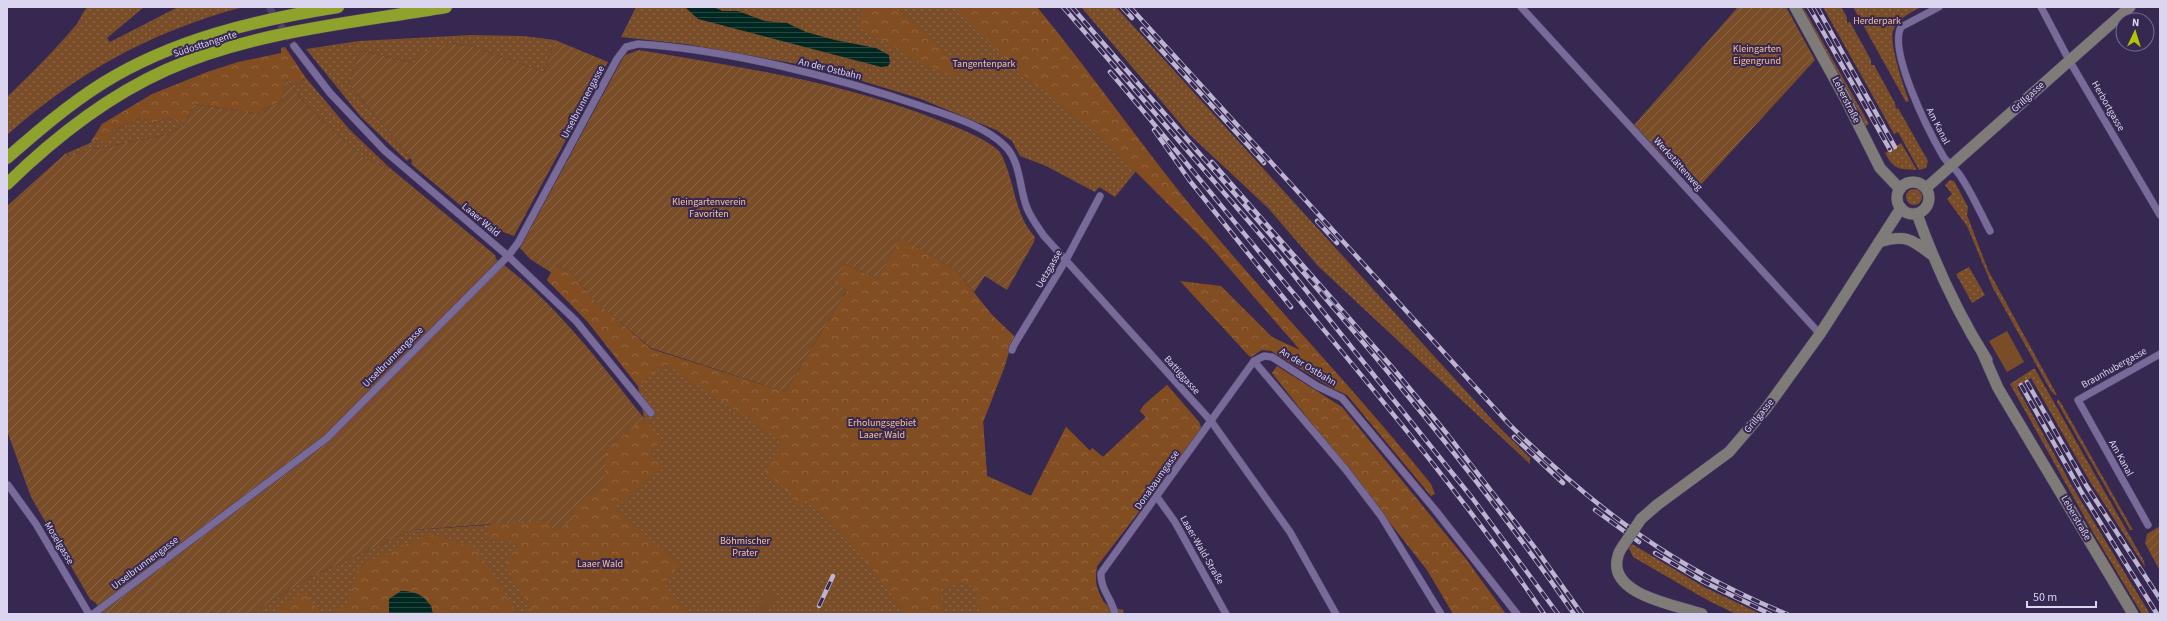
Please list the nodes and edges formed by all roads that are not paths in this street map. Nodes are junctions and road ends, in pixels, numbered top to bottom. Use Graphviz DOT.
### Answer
graph roads {
  1 [pos="338,7"];
  2 [pos="446,7"];
  3 [pos="1521,7"];
  4 [pos="1795,7"];
  5 [pos="1939,7"];
  6 [pos="2041,7"];
  7 [pos="2130,7"];
  8 [pos="629,45"];
  9 [pos="294,46"];
  10 [pos="2069,60"];
  11 [pos="1012,155"];
  12 [pos="7,158"];
  13 [pos="1952,166"];
  14 [pos="7,184"];
  15 [pos="1926,188"];
  16 [pos="1900,189"];
  17 [pos="1100,196"];
  18 [pos="1901,208"];
  19 [pos="1917,214"];
  20 [pos="2160,215"];
  21 [pos="1990,231"];
  22 [pos="1879,242"];
  23 [pos="1932,255"];
  24 [pos="508,256"];
  25 [pos="1066,260"];
  26 [pos="1820,334"];
  27 [pos="1012,350"];
  28 [pos="2160,354"];
  29 [pos="1254,361"];
  30 [pos="2078,400"];
  31 [pos="651,413"];
  32 [pos="1210,421"];
  33 [pos="8,485"];
  34 [pos="1157,497"];
  35 [pos="2148,525"];
  36 [pos="89,614"];
  37 [pos="93,614"];
  38 [pos="1115,614"];
  39 [pos="1226,614"];
  40 [pos="1336,614"];
  41 [pos="1441,614"];
  42 [pos="1517,614"];
  43 [pos="1702,614"];
  44 [pos="2133,614"];
  1 -- 12 [label="highway, Südosttangente"];
  2 -- 14 [label="highway, Südosttangente"];
  3 -- 26 [label="street, Werkstättenweg"];
  4 -- 16 [label="main road, Leberstraße"];
  5 -- 13 [label="street, Am Kanal"];
  6 -- 10 [label="street, Herbortgasse"];
  7 -- 10 [label="main road, Grillgasse"];
  8 -- 11 [label="street, An der Ostbahn"];
  8 -- 24 [label="street, Urselbrunnengasse"];
  9 -- 24 [label="street, Laaer Wald"];
  10 -- 13 [label="main road, Grillgasse"];
  10 -- 20 [label="street, Herbortgasse"];
  11 -- 25 [label="street, Battiggasse"];
  13 -- 15 [label="main road, Grillgasse"];
  13 -- 21 [label="street, Am Kanal"];
  15 -- 16 [label="main road"];
  15 -- 19 [label="main road"];
  16 -- 18 [label="main road"];
  17 -- 25 [label="street, Uetzgasse"];
  18 -- 19 [label="main road"];
  18 -- 22 [label="main road, Grillgasse"];
  19 -- 23 [label="main road, Leberstraße"];
  22 -- 23 [label="main road"];
  22 -- 26 [label="main road, Grillgasse"];
  23 -- 44 [label="main road, Leberstraße"];
  24 -- 31 [label="street, Laaer Wald"];
  24 -- 37 [label="street, Urselbrunnengasse"];
  25 -- 27 [label="street, Uetzgasse"];
  25 -- 32 [label="street, Battiggasse"];
  26 -- 43 [label="main road, Grillgasse, bridge"];
  28 -- 30 [label="street, Braunhubergasse"];
  29 -- 32 [label="street, Donabaumgasse"];
  29 -- 41 [label="street"];
  29 -- 42 [label="street, An der Ostbahn"];
  30 -- 35 [label="street, Am Kanal"];
  32 -- 34 [label="street, Donabaumgasse"];
  32 -- 40 [label="street, Battiggasse"];
  33 -- 36 [label="street, Moselgasse"];
  34 -- 38 [label="street, Donabaumgasse"];
  34 -- 39 [label="street, Laaer-Wald-Straße"];
}
